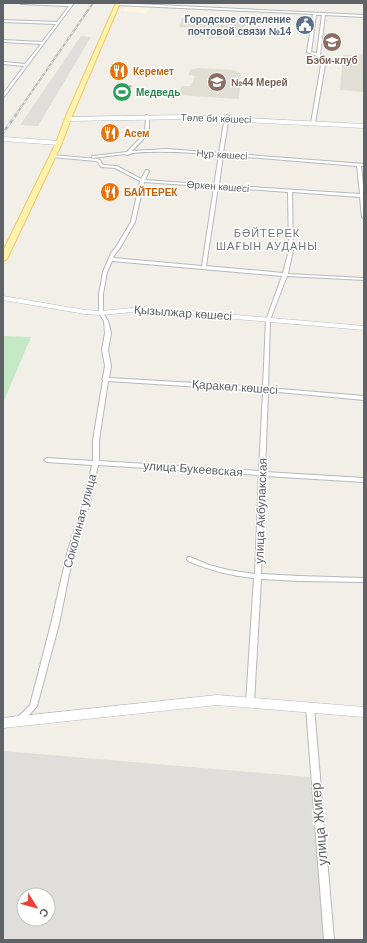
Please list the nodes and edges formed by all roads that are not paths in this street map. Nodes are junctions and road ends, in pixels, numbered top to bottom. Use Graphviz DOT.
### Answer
graph roads {
  1 [pos="21,3"];
  2 [pos="117,3"];
  3 [pos="72,4"];
  4 [pos="316,13"];
  5 [pos="324,14"];
  6 [pos="364,16"];
  7 [pos="3,21"];
  8 [pos="57,23"];
  9 [pos="3,41"];
  10 [pos="42,43"];
  11 [pos="318,55"];
  12 [pos="3,63"];
  13 [pos="26,65"];
  14 [pos="5,90"];
  15 [pos="3,96"];
  16 [pos="147,116"];
  17 [pos="68,117"];
  18 [pos="227,117"];
  19 [pos="313,122"];
  20 [pos="364,125"];
  21 [pos="3,140"];
  22 [pos="59,143"];
  23 [pos="127,154"];
  24 [pos="222,154"];
  25 [pos="52,156"];
  26 [pos="80,159"];
  27 [pos="362,165"];
  28 [pos="147,171"];
  29 [pos="142,181"];
  30 [pos="217,187"];
  31 [pos="290,191"];
  32 [pos="362,196"];
  33 [pos="364,217"];
  34 [pos="3,259"];
  35 [pos="110,259"];
  36 [pos="204,267"];
  37 [pos="285,275"];
  38 [pos="364,279"];
  39 [pos="3,298"];
  40 [pos="101,313"];
  41 [pos="268,320"];
  42 [pos="364,328"];
  43 [pos="105,379"];
  44 [pos="264,389"];
  45 [pos="364,398"];
  46 [pos="47,460"];
  47 [pos="96,462"];
  48 [pos="263,473"];
  49 [pos="364,480"];
  50 [pos="190,558"];
  51 [pos="258,576"];
  52 [pos="364,580"];
  53 [pos="250,703"];
  54 [pos="310,707"];
  55 [pos="364,712"];
  56 [pos="18,722"];
  57 [pos="3,724"];
  58 [pos="329,940"];
  1 -- 3 [label="street"];
  2 -- 4 [label="street"];
  2 -- 17 [label="main road"];
  3 -- 8 [label="street"];
  4 -- 5 [label="street"];
  4 -- 11 [label="street"];
  5 -- 6 [label="street"];
  5 -- 11 [label="street"];
  7 -- 8 [label="street"];
  8 -- 10 [label="street"];
  9 -- 10 [label="street"];
  10 -- 13 [label="street"];
  11 -- 19 [label="street"];
  12 -- 13 [label="street"];
  13 -- 14 [label="street"];
  14 -- 15 [label="street"];
  16 -- 17 [label="main road, Төле би көшесі"];
  16 -- 18 [label="main road, Төле би көшесі"];
  16 -- 23 [label="street"];
  17 -- 18 [label="main road, Төле би көшесі"];
  17 -- 22 [label="main road"];
  18 -- 19 [label="main road, Төле би көшесі"];
  18 -- 24 [label="street"];
  19 -- 20 [label="main road, Төле би көшесі"];
  21 -- 22 [label="main road"];
  22 -- 25 [label="main road"];
  23 -- 24 [label="street, Нұр көшесі"];
  23 -- 26 [label="street, Нұр көшесі"];
  24 -- 27 [label="street, Нұр көшесі"];
  24 -- 30 [label="street"];
  25 -- 26 [label="street"];
  25 -- 34 [label="main road"];
  26 -- 29 [label="street, Өркен көшесі"];
  27 -- 32 [label="street"];
  28 -- 29 [label="street"];
  29 -- 30 [label="street, Өркен көшесі"];
  29 -- 35 [label="street"];
  30 -- 31 [label="street, Өркен көшесі"];
  30 -- 36 [label="street"];
  31 -- 32 [label="street, Өркен көшесі"];
  31 -- 37 [label="street, улица Акбулакская"];
  32 -- 33 [label="street"];
  35 -- 36 [label="street"];
  35 -- 40 [label="street"];
  36 -- 37 [label="street"];
  37 -- 38 [label="street"];
  37 -- 41 [label="street, улица Акбулакская"];
  39 -- 40 [label="main road, Қызылжар көшесі"];
  40 -- 41 [label="main road, Қызылжар көшесі"];
  40 -- 43 [label="street, Соколиная улица"];
  41 -- 42 [label="main road, Қызылжар көшесі"];
  41 -- 44 [label="street, улица Акбулакская"];
  43 -- 44 [label="street, Қаракөл көшесі"];
  43 -- 47 [label="street, Соколиная улица"];
  44 -- 45 [label="street, Қаракөл көшесі"];
  44 -- 48 [label="street, улица Акбулакская"];
  46 -- 47 [label="street, улица Букеевская"];
  47 -- 48 [label="street, улица Букеевская"];
  47 -- 56 [label="street, Соколиная улица"];
  48 -- 49 [label="street, улица Букеевская"];
  48 -- 51 [label="street, улица Акбулакская"];
  50 -- 51 [label="street"];
  51 -- 52 [label="street"];
  51 -- 53 [label="street, улица Акбулакская"];
  53 -- 54 [label="main road"];
  53 -- 56 [label="main road"];
  54 -- 55 [label="main road"];
  54 -- 58 [label="street, улица Жигер"];
  56 -- 57 [label="main road"];
}
